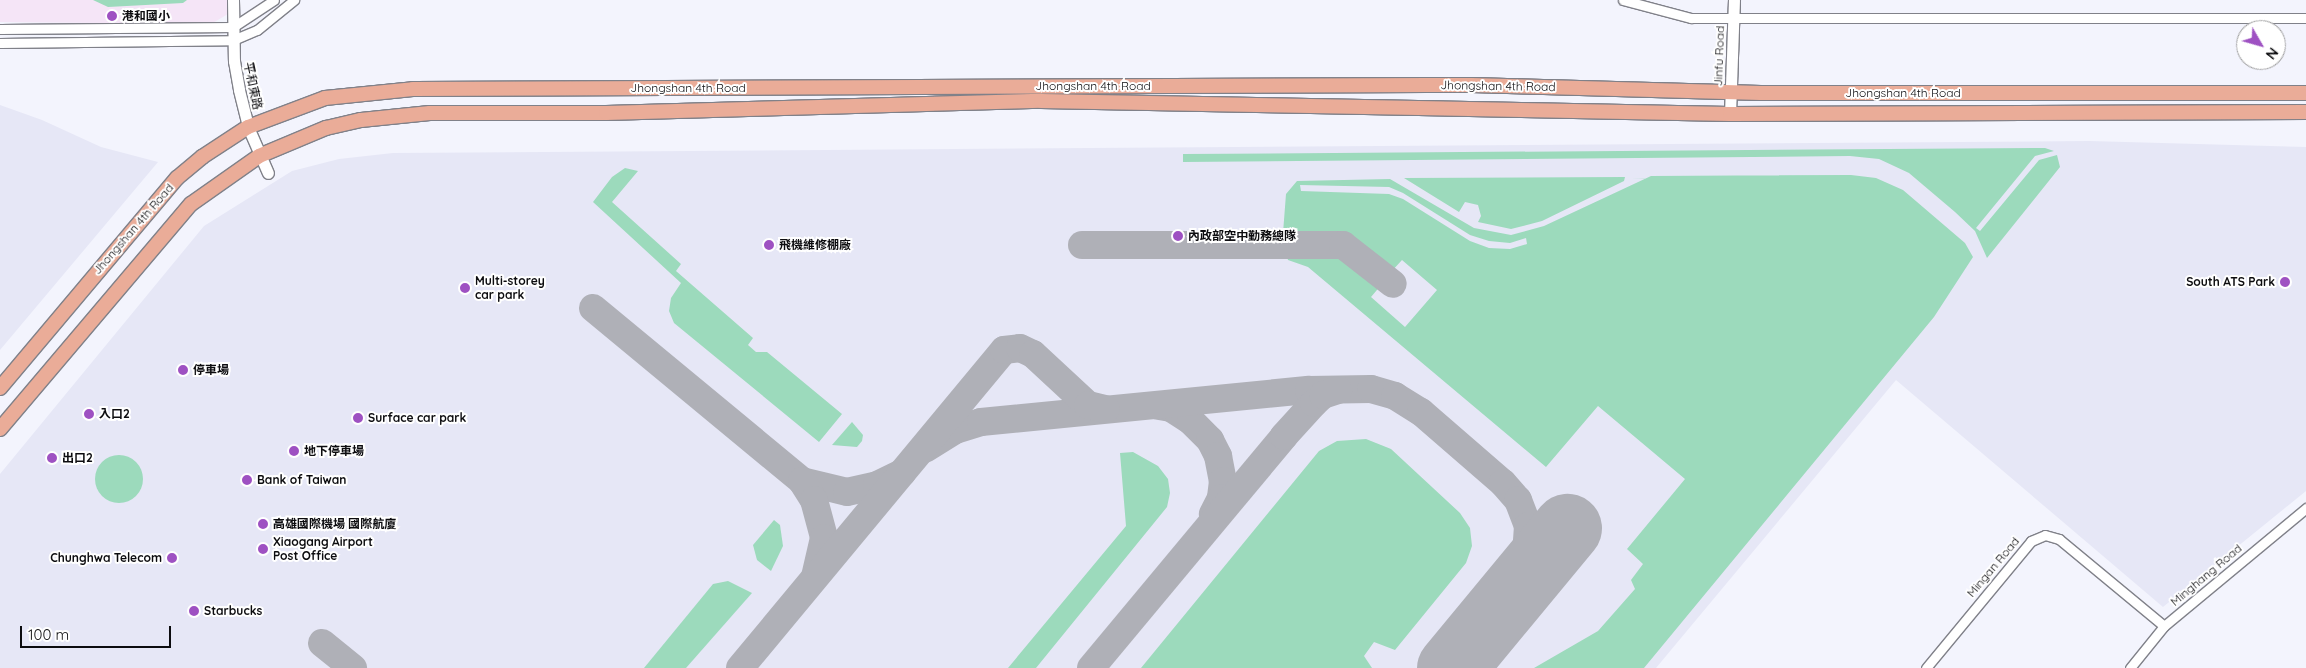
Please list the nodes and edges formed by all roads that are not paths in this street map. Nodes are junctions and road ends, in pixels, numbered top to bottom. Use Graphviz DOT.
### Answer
graph roads {
  1 [pos="233,0"];
  2 [pos="274,0"];
  3 [pos="294,0"];
  4 [pos="1623,0"];
  5 [pos="1734,0"];
  6 [pos="1734,16"];
  7 [pos="2306,18"];
  8 [pos="234,27"];
  9 [pos="0,30"];
  10 [pos="233,40"];
  11 [pos="0,42"];
  12 [pos="1731,92"];
  13 [pos="2306,93"];
  14 [pos="2306,112"];
  15 [pos="2204,113"];
  16 [pos="1730,114"];
  17 [pos="2306,120"];
  18 [pos="248,127"];
  19 [pos="259,156"];
  20 [pos="268,173"];
  21 [pos="0,388"];
  22 [pos="0,429"];
  23 [pos="2306,508"];
  24 [pos="2164,626"];
  25 [pos="1926,668"];
  26 [pos="2130,668"];
  1 -- 8 [label="street, 平和東路"];
  2 -- 8 [label="street"];
  3 -- 10 [label="street"];
  4 -- 6 [label="street"];
  5 -- 6 [label="street, Jinfu Road"];
  6 -- 7 [label="street"];
  6 -- 12 [label="street, Jinfu Road"];
  8 -- 9 [label="street"];
  8 -- 10 [label="street, 平和東路"];
  10 -- 11 [label="street"];
  10 -- 18 [label="street, 平和東路"];
  12 -- 13 [label="main road, Jhongshan 4th Road"];
  12 -- 16 [label="street, Jinfu Road"];
  12 -- 18 [label="main road, Jhongshan 4th Road"];
  14 -- 15 [label="main road, Jhongshan 4th Road"];
  15 -- 16 [label="main road, Jhongshan 4th Road"];
  15 -- 17 [label="main road, Jhongshan 4th Road"];
  16 -- 19 [label="main road, Jhongshan 4th Road"];
  18 -- 19 [label="street, 平和東路"];
  18 -- 21 [label="main road, Jhongshan 4th Road"];
  19 -- 20 [label="street, 平和東路"];
  19 -- 22 [label="main road, Jhongshan 4th Road"];
  23 -- 24 [label="street, Minghang Road"];
  24 -- 25 [label="street, Mingan Road"];
  24 -- 26 [label="street, Minghang Road"];
}
